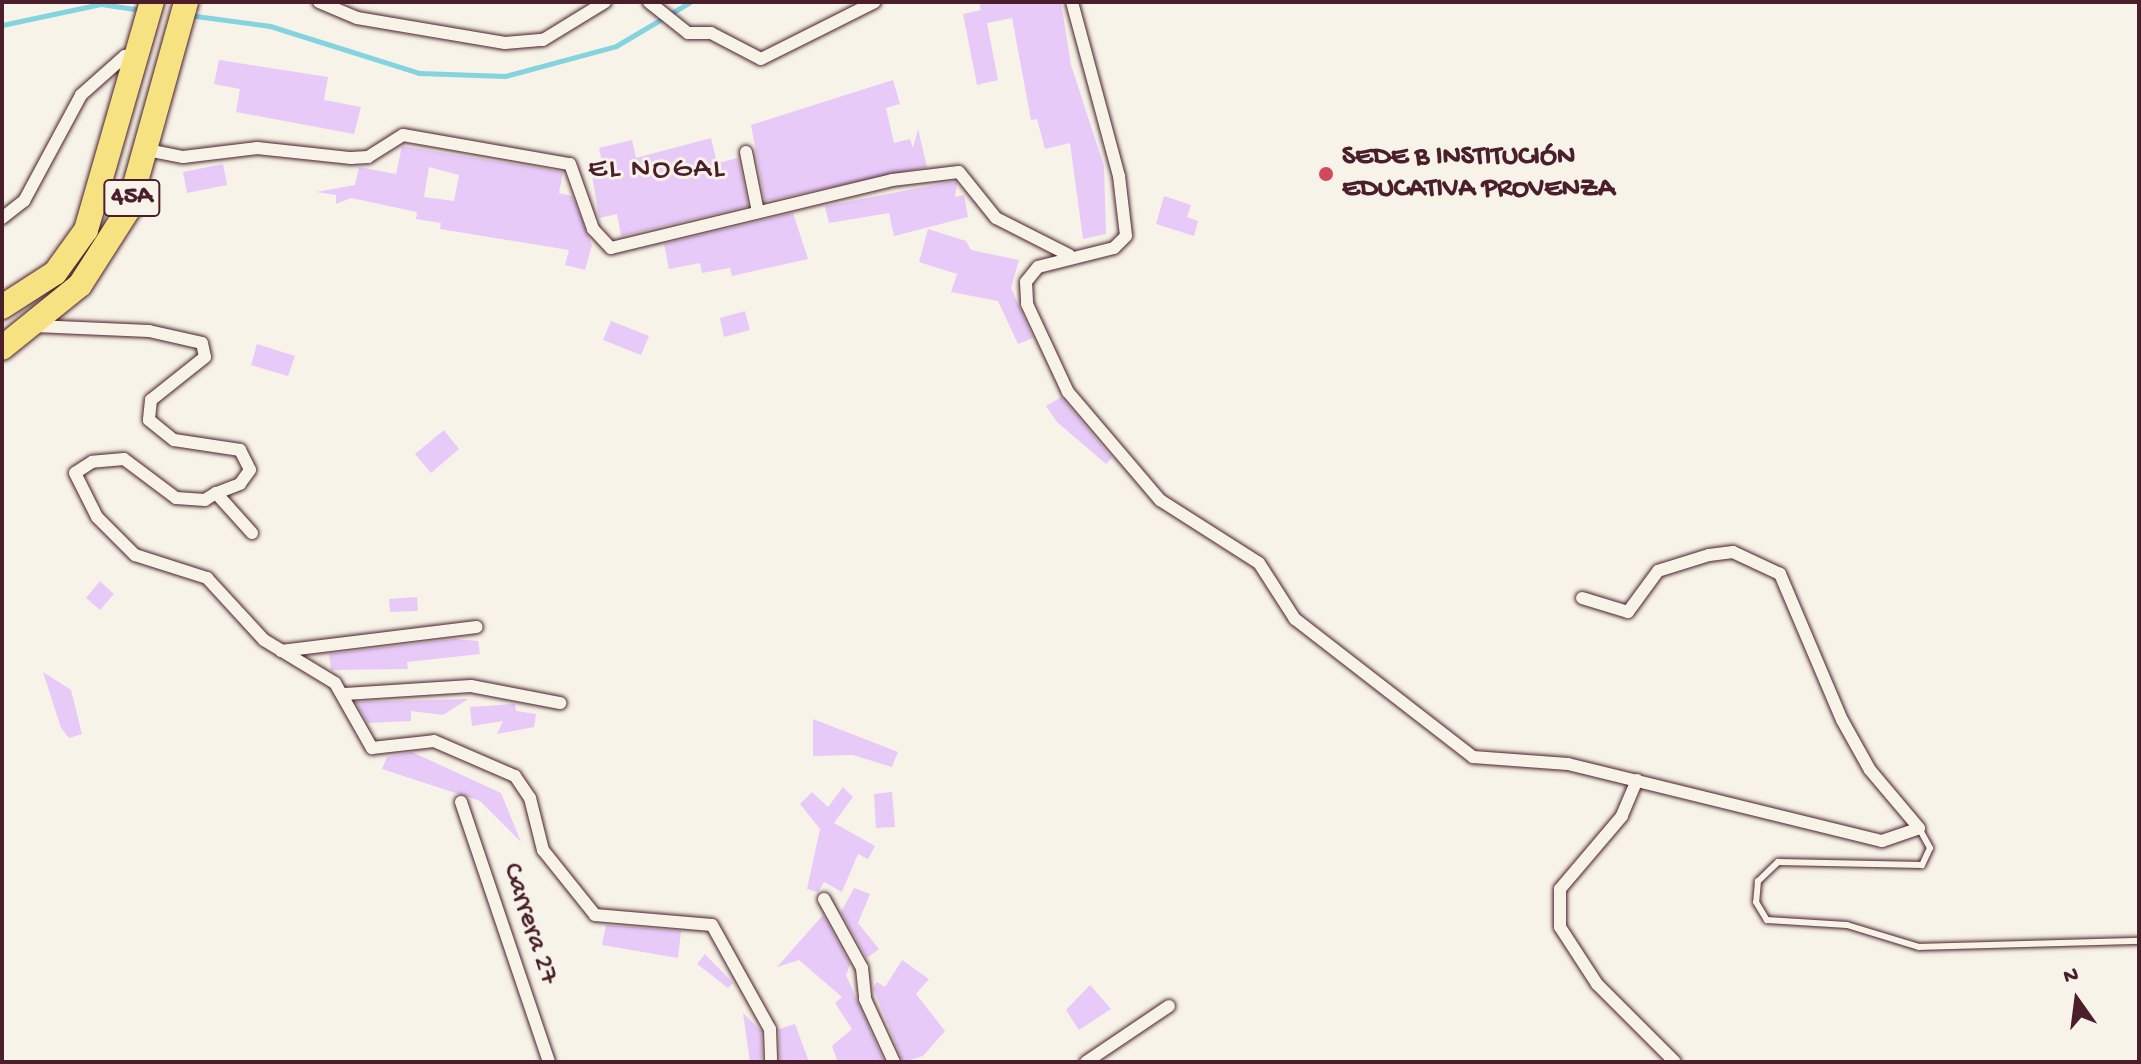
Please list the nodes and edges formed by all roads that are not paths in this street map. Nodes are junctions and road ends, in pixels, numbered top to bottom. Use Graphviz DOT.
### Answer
graph roads {
  1 [pos="152,2"];
  2 [pos="186,2"];
  3 [pos="319,2"];
  4 [pos="605,2"];
  5 [pos="649,2"];
  6 [pos="875,2"];
  7 [pos="1072,2"];
  8 [pos="139,56"];
  9 [pos="147,150"];
  10 [pos="746,152"];
  11 [pos="758,212"];
  12 [pos="2,218"];
  13 [pos="1069,255"];
  14 [pos="2,307"];
  15 [pos="35,326"];
  16 [pos="2,348"];
  17 [pos="216,493"];
  18 [pos="252,533"];
  19 [pos="1582,598"];
  20 [pos="477,627"];
  21 [pos="281,651"];
  22 [pos="345,694"];
  23 [pos="560,703"];
  24 [pos="1637,780"];
  25 [pos="461,802"];
  26 [pos="1919,828"];
  27 [pos="824,899"];
  28 [pos="2139,941"];
  29 [pos="1169,1006"];
  30 [pos="549,1062"];
  31 [pos="771,1062"];
  32 [pos="894,1062"];
  33 [pos="1086,1062"];
  34 [pos="1675,1062"];
  1 -- 8 [label="highway, 45A"];
  2 -- 9 [label="highway, 45A"];
  3 -- 4 [label="street"];
  5 -- 6 [label="street"];
  7 -- 13 [label="street"];
  8 -- 12 [label="street"];
  8 -- 14 [label="highway, 45A"];
  9 -- 11 [label="street"];
  9 -- 15 [label="highway, 45A"];
  10 -- 11 [label="street"];
  11 -- 13 [label="street"];
  13 -- 24 [label="street"];
  15 -- 16 [label="highway, 45A"];
  15 -- 17 [label="street"];
  17 -- 18 [label="street"];
  17 -- 21 [label="street"];
  19 -- 26 [label="street"];
  20 -- 21 [label="street"];
  21 -- 22 [label="street"];
  22 -- 23 [label="street"];
  22 -- 31 [label="street"];
  24 -- 26 [label="street"];
  24 -- 34 [label="street"];
  25 -- 30 [label="street, Carrera 27"];
  26 -- 28 [label="lane"];
  27 -- 32 [label="street"];
  29 -- 33 [label="street"];
}
